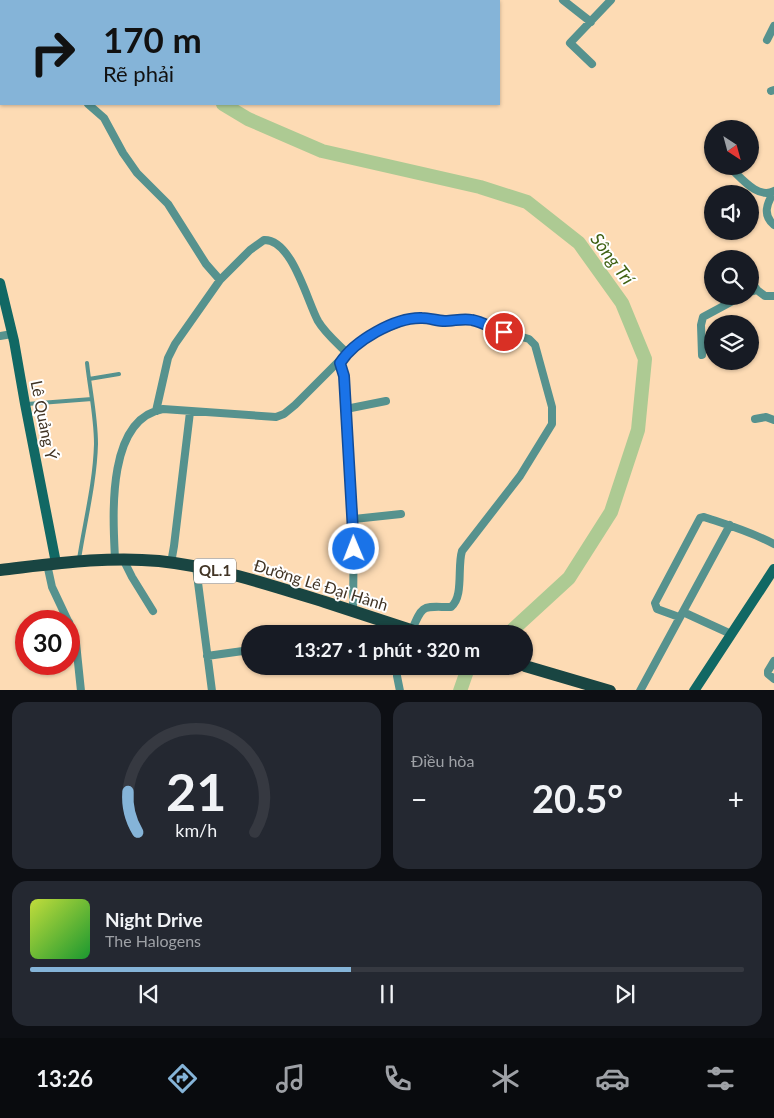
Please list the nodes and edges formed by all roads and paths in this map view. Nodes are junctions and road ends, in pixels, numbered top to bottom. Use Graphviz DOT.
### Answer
graph roads {
  1 [pos="563,0"];
  2 [pos="611,0"];
  3 [pos="591,22"];
  4 [pos="774,26"];
  5 [pos="767,40"];
  6 [pos="592,64"];
  7 [pos="89,105"];
  8 [pos="739,175"];
  9 [pos="774,191"];
  10 [pos="774,225"];
  11 [pos="220,280"];
  12 [pos="0,283"];
  13 [pos="759,293"];
  14 [pos="774,296"];
  15 [pos="725,305"];
  16 [pos="12,334"];
  17 [pos="0,336"];
  18 [pos="347,353"];
  19 [pos="702,355"];
  20 [pos="87,363"];
  21 [pos="340,363"];
  22 [pos="119,374"];
  23 [pos="89,379"];
  24 [pos="92,399"];
  25 [pos="386,402"];
  26 [pos="24,404"];
  27 [pos="346,409"];
  28 [pos="156,410"];
  29 [pos="190,412"];
  30 [pos="755,419"];
  31 [pos="774,420"];
  32 [pos="401,514"];
  33 [pos="354,519"];
  34 [pos="730,525"];
  35 [pos="774,544"];
  36 [pos="119,559"];
  37 [pos="79,561"];
  38 [pos="171,563"];
  39 [pos="52,564"];
  40 [pos="196,567"];
  41 [pos="774,569"];
  42 [pos="0,570"];
  43 [pos="63,610"];
  44 [pos="154,611"];
  45 [pos="353,611"];
  46 [pos="681,614"];
  47 [pos="393,625"];
  48 [pos="413,625"];
  49 [pos="731,634"];
  50 [pos="241,651"];
  51 [pos="207,656"];
  52 [pos="774,661"];
  53 [pos="533,668"];
  54 [pos="79,675"];
  55 [pos="397,675"];
  56 [pos="774,679"];
  57 [pos="81,690"];
  58 [pos="212,690"];
  59 [pos="400,690"];
  60 [pos="610,690"];
  61 [pos="640,690"];
  62 [pos="694,690"];
  1 -- 3 [label="street"];
  2 -- 3 [label="street"];
  3 -- 6 [label="street"];
  4 -- 5 [label="street"];
  7 -- 11 [label="street"];
  8 -- 9 [label="street"];
  9 -- 10 [label="street"];
  11 -- 18 [label="street"];
  11 -- 28 [label="street"];
  12 -- 16 [label="main road, Lê Quảng Ý"];
  13 -- 14 [label="street"];
  15 -- 19 [label="street"];
  16 -- 17 [label="street"];
  16 -- 26 [label="main road, Lê Quảng Ý"];
  18 -- 21 [label="street"];
  18 -- 48 [label="street"];
  20 -- 23 [label="lane"];
  21 -- 27 [label="street"];
  21 -- 29 [label="street"];
  22 -- 23 [label="lane"];
  23 -- 24 [label="lane"];
  24 -- 26 [label="lane"];
  24 -- 37 [label="lane"];
  25 -- 27 [label="street"];
  26 -- 39 [label="main road, Lê Quảng Ý"];
  27 -- 33 [label="street"];
  28 -- 29 [label="street"];
  28 -- 36 [label="street"];
  29 -- 38 [label="street"];
  30 -- 31 [label="street"];
  32 -- 33 [label="street"];
  33 -- 45 [label="street"];
  34 -- 35 [label="street"];
  34 -- 46 [label="street"];
  34 -- 46 [label="street"];
  36 -- 37 [label="main road, Đường Lê Đại Hành / QL.1"];
  36 -- 38 [label="main road, Đường Lê Đại Hành / QL.1"];
  36 -- 44 [label="street"];
  37 -- 39 [label="main road, Đường Lê Đại Hành / QL.1"];
  38 -- 40 [label="main road, Đường Lê Đại Hành / QL.1"];
  39 -- 42 [label="main road, Đường Lê Đại Hành / QL.1"];
  39 -- 43 [label="street"];
  40 -- 45 [label="main road, Đường Lê Đại Hành / QL.1"];
  40 -- 51 [label="street"];
  41 -- 49 [label="main road"];
  45 -- 47 [label="main road, Đường Lê Đại Hành / QL.1"];
  46 -- 49 [label="street"];
  46 -- 61 [label="street"];
  49 -- 62 [label="main road"];
  50 -- 51 [label="street"];
  51 -- 58 [label="street"];
  52 -- 56 [label="street"];
  53 -- 60 [label="main road"];
  54 -- 57 [label="street"];
  55 -- 59 [label="street"];
}
